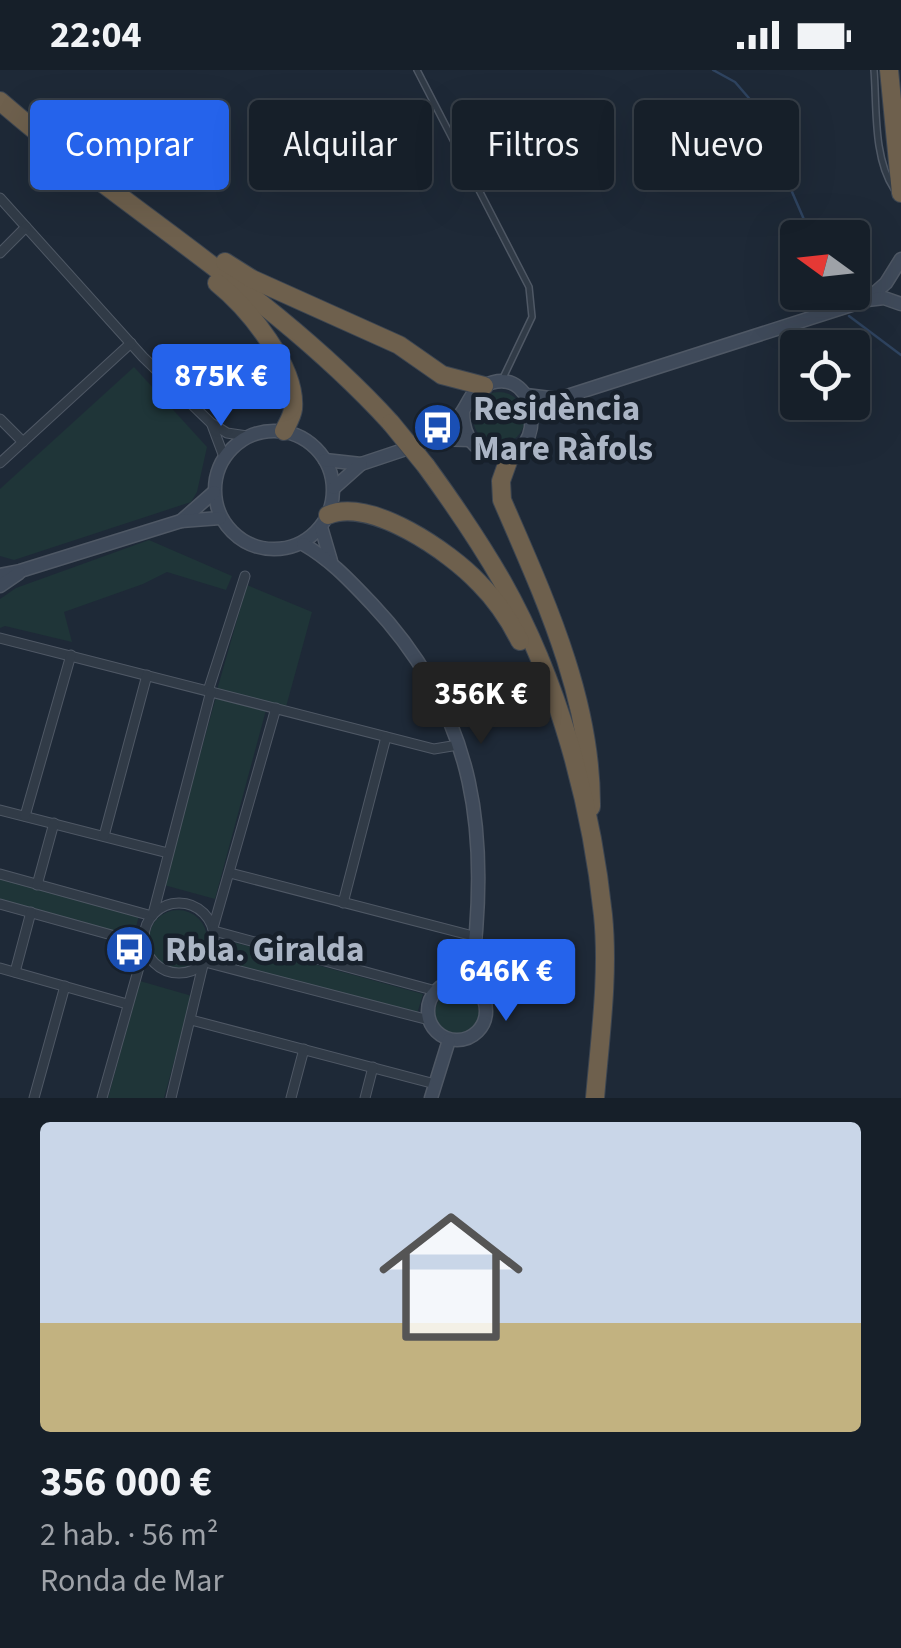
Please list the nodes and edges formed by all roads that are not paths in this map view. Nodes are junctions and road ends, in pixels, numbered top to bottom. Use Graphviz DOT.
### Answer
graph roads {
  1 [pos="417,70"];
  2 [pos="874,70"];
  3 [pos="893,70"];
  4 [pos="0,101"];
  5 [pos="901,110"];
  6 [pos="901,195"];
  7 [pos="0,198"];
  8 [pos="122,201"];
  9 [pos="141,215"];
  10 [pos="26,228"];
  11 [pos="0,253"];
  12 [pos="898,264"];
  13 [pos="870,297"];
  14 [pos="870,300"];
  15 [pos="901,303"];
  16 [pos="835,310"];
  17 [pos="131,343"];
  18 [pos="492,384"];
  19 [pos="526,395"];
  20 [pos="558,398"];
  21 [pos="463,412"];
  22 [pos="0,419"];
  23 [pos="534,420"];
  24 [pos="211,423"];
  25 [pos="284,430"];
  26 [pos="247,436"];
  27 [pos="436,438"];
  28 [pos="470,440"];
  29 [pos="23,442"];
  30 [pos="510,452"];
  31 [pos="224,457"];
  32 [pos="325,460"];
  33 [pos="0,463"];
  34 [pos="361,464"];
  35 [pos="334,488"];
  36 [pos="214,492"];
  37 [pos="220,518"];
  38 [pos="181,521"];
  39 [pos="324,521"];
  40 [pos="303,544"];
  41 [pos="332,561"];
  42 [pos="20,572"];
  43 [pos="0,574"];
  44 [pos="245,576"];
  45 [pos="0,586"];
  46 [pos="0,638"];
  47 [pos="71,655"];
  48 [pos="147,675"];
  49 [pos="210,691"];
  50 [pos="276,708"];
  51 [pos="386,737"];
  52 [pos="458,746"];
  53 [pos="0,810"];
  54 [pos="25,816"];
  55 [pos="54,823"];
  56 [pos="590,832"];
  57 [pos="104,836"];
  58 [pos="168,854"];
  59 [pos="0,874"];
  60 [pos="230,874"];
  61 [pos="37,884"];
  62 [pos="343,903"];
  63 [pos="0,904"];
  64 [pos="32,912"];
  65 [pos="152,915"];
  66 [pos="213,930"];
  67 [pos="477,937"];
  68 [pos="144,945"];
  69 [pos="204,963"];
  70 [pos="0,968"];
  71 [pos="15,972"];
  72 [pos="470,985"];
  73 [pos="65,986"];
  74 [pos="436,991"];
  75 [pos="127,1004"];
  76 [pos="192,1020"];
  77 [pos="429,1020"];
  78 [pos="449,1040"];
  79 [pos="304,1049"];
  80 [pos="373,1067"];
  81 [pos="433,1091"];
  82 [pos="34,1098"];
  83 [pos="102,1098"];
  84 [pos="171,1098"];
  85 [pos="292,1098"];
  86 [pos="365,1098"];
  87 [pos="596,1098"];
  1 -- 18 [label="lane"];
  2 -- 6 [label="lane"];
  3 -- 5 [label="highway"];
  3 -- 6 [label="highway"];
  4 -- 8 [label="highway"];
  7 -- 10 [label="street"];
  8 -- 9 [label="highway"];
  8 -- 25 [label="highway"];
  9 -- 18 [label="highway"];
  9 -- 56 [label="highway, bridge"];
  10 -- 11 [label="street"];
  10 -- 17 [label="street"];
  12 -- 13 [label="street"];
  12 -- 15 [label="street"];
  14 -- 15 [label="street"];
  16 -- 20 [label="street"];
  17 -- 24 [label="street"];
  17 -- 29 [label="street"];
  18 -- 19 [label="street"];
  18 -- 21 [label="street"];
  19 -- 20 [label="street"];
  19 -- 23 [label="street"];
  20 -- 23 [label="street"];
  21 -- 27 [label="street"];
  21 -- 28 [label="street"];
  22 -- 29 [label="street"];
  23 -- 30 [label="street"];
  24 -- 26 [label="street"];
  24 -- 31 [label="street"];
  25 -- 26 [label="street"];
  25 -- 32 [label="street"];
  26 -- 31 [label="street"];
  27 -- 28 [label="street"];
  27 -- 34 [label="street"];
  28 -- 30 [label="street"];
  29 -- 33 [label="street"];
  30 -- 56 [label="highway"];
  31 -- 36 [label="street"];
  32 -- 34 [label="street"];
  32 -- 35 [label="street"];
  34 -- 35 [label="street"];
  35 -- 39 [label="street"];
  36 -- 37 [label="street"];
  36 -- 38 [label="street"];
  37 -- 38 [label="street"];
  37 -- 40 [label="street"];
  38 -- 42 [label="street"];
  39 -- 40 [label="street"];
  39 -- 41 [label="street"];
  39 -- 56 [label="highway"];
  40 -- 41 [label="street"];
  41 -- 52 [label="street"];
  42 -- 43 [label="street"];
  42 -- 45 [label="street"];
  44 -- 49 [label="street"];
  46 -- 47 [label="street"];
  47 -- 48 [label="street"];
  47 -- 54 [label="street"];
  48 -- 49 [label="street"];
  48 -- 57 [label="street"];
  49 -- 50 [label="street"];
  49 -- 58 [label="street"];
  50 -- 51 [label="street"];
  50 -- 60 [label="street"];
  51 -- 52 [label="street"];
  51 -- 62 [label="street"];
  52 -- 67 [label="street"];
  53 -- 54 [label="street"];
  54 -- 55 [label="street"];
  55 -- 57 [label="street"];
  55 -- 61 [label="street"];
  56 -- 87 [label="highway"];
  57 -- 58 [label="street"];
  58 -- 65 [label="street"];
  59 -- 61 [label="street"];
  60 -- 62 [label="street"];
  60 -- 66 [label="street"];
  61 -- 65 [label="street"];
  62 -- 67 [label="street"];
  63 -- 64 [label="street"];
  64 -- 68 [label="street"];
  64 -- 71 [label="street"];
  65 -- 66 [label="street"];
  65 -- 68 [label="street"];
  66 -- 69 [label="street"];
  66 -- 74 [label="street"];
  67 -- 72 [label="street"];
  68 -- 69 [label="street"];
  68 -- 75 [label="street"];
  69 -- 76 [label="street"];
  69 -- 77 [label="street"];
  70 -- 71 [label="street"];
  71 -- 73 [label="street"];
  72 -- 74 [label="street"];
  72 -- 78 [label="street"];
  73 -- 75 [label="street"];
  73 -- 82 [label="street"];
  74 -- 77 [label="street"];
  75 -- 83 [label="street"];
  76 -- 79 [label="street"];
  76 -- 84 [label="street"];
  77 -- 78 [label="street"];
  78 -- 81 [label="street"];
  79 -- 80 [label="street"];
  79 -- 85 [label="street"];
  80 -- 81 [label="street"];
  80 -- 86 [label="street"];
}
